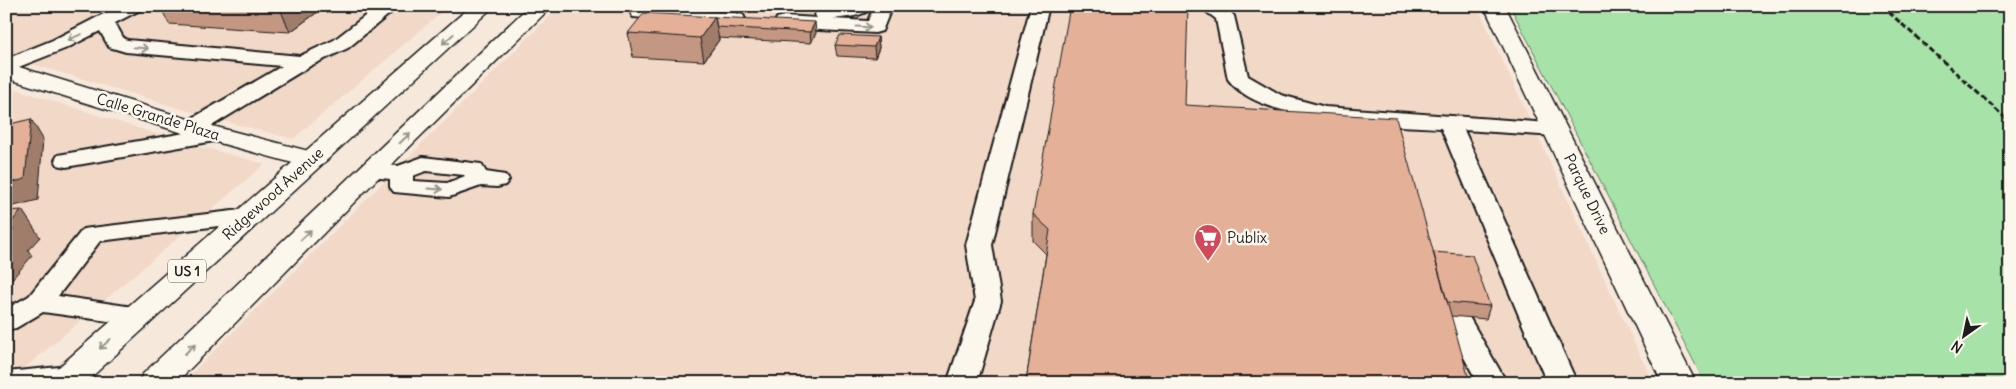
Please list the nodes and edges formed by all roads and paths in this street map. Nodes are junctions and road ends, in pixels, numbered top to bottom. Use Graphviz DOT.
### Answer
graph roads {
  1 [pos="134,6"];
  2 [pos="390,6"];
  3 [pos="484,6"];
  4 [pos="542,6"];
  5 [pos="864,6"];
  6 [pos="883,6"];
  7 [pos="1040,6"];
  8 [pos="1208,6"];
  9 [pos="1494,6"];
  10 [pos="640,13"];
  11 [pos="768,21"];
  12 [pos="105,22"];
  13 [pos="302,62"];
  14 [pos="6,66"];
  15 [pos="6,70"];
  16 [pos="1450,123"];
  17 [pos="1555,130"];
  18 [pos="204,131"];
  19 [pos="66,160"];
  20 [pos="311,160"];
  21 [pos="370,172"];
  22 [pos="488,180"];
  23 [pos="249,216"];
  24 [pos="1430,296"];
  25 [pos="39,302"];
  26 [pos="137,316"];
  27 [pos="6,321"];
  28 [pos="66,380"];
  29 [pos="6,383"];
  30 [pos="155,383"];
  31 [pos="962,383"];
  32 [pos="1493,383"];
  33 [pos="1562,383"];
  34 [pos="1679,383"];
  1 -- 12 [label="lane"];
  2 -- 13 [label="lane"];
  3 -- 20 [label="main road, Ridgewood Avenue / US 1, one-way"];
  21 -- 4 [label="main road, one-way"];
  5 -- 11 [label="lane"];
  11 -- 6 [label="lane, one-way"];
  7 -- 31 [label="lane"];
  8 -- 16 [label="lane"];
  9 -- 17 [label="main road, Parque Drive"];
  10 -- 11 [label="lane"];
  12 -- 13 [label="lane, one-way"];
  12 -- 14 [label="lane, one-way"];
  13 -- 18 [label="lane"];
  15 -- 18 [label="main road, Calle Grande Plaza"];
  16 -- 17 [label="lane"];
  16 -- 33 [label="lane"];
  17 -- 34 [label="main road, Parque Drive"];
  18 -- 19 [label="lane"];
  18 -- 20 [label="main road, Calle Grande Plaza"];
  20 -- 23 [label="main road, Ridgewood Avenue / US 1"];
  21 -- 22 [label="lane"];
  30 -- 21 [label="main road, one-way"];
  23 -- 25 [label="lane"];
  23 -- 26 [label="main road, Ridgewood Avenue / US 1"];
  24 -- 32 [label="lane"];
  25 -- 26 [label="lane"];
  25 -- 27 [label="lane"];
  26 -- 28 [label="main road, Ridgewood Avenue / US 1, one-way"];
  28 -- 29 [label="lane"];
}
